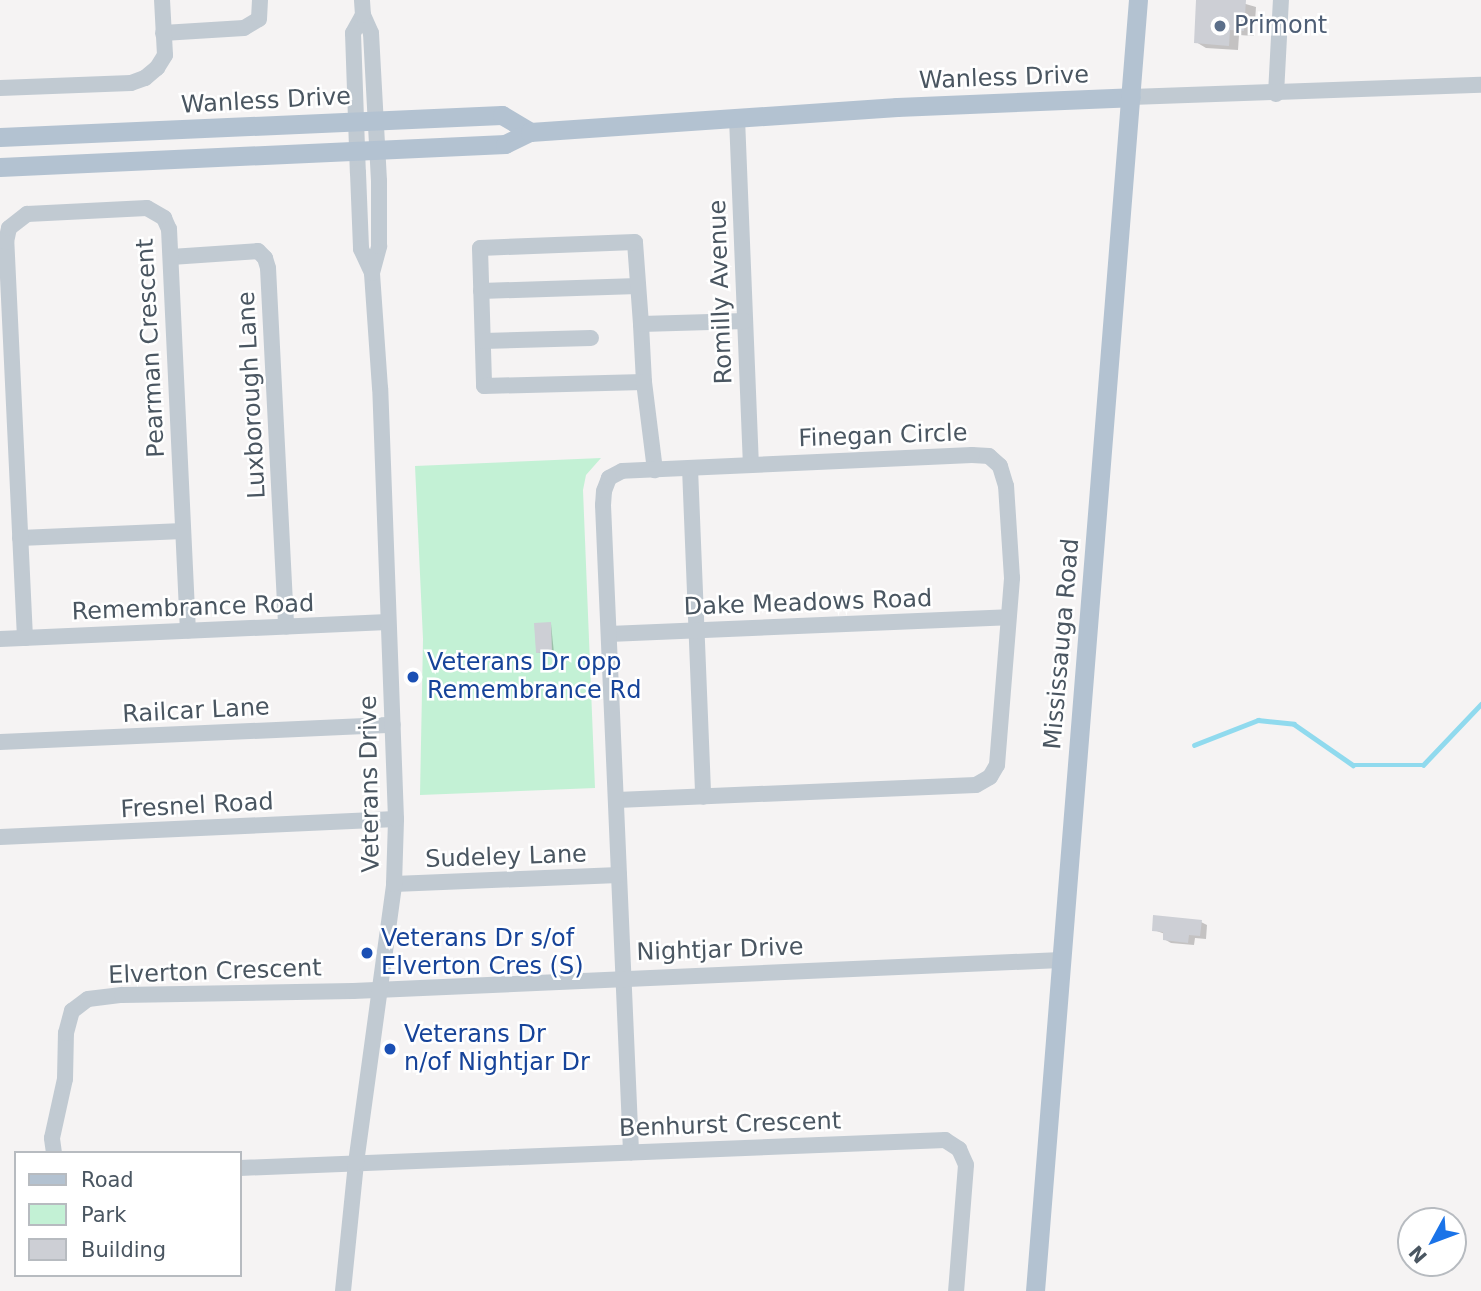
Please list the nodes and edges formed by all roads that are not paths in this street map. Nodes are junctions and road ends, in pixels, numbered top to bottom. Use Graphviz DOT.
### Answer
graph roads {
  1 [pos="162,0"];
  2 [pos="260,0"];
  3 [pos="1138,0"];
  4 [pos="1282,0"];
  5 [pos="362,7"];
  6 [pos="163,33"];
  7 [pos="1481,85"];
  8 [pos="0,88"];
  9 [pos="1276,94"];
  10 [pos="1131,97"];
  11 [pos="737,118"];
  12 [pos="366,121"];
  13 [pos="530,132"];
  14 [pos="0,137"];
  15 [pos="367,150"];
  16 [pos="0,167"];
  17 [pos="170,257"];
  18 [pos="638,286"];
  19 [pos="481,291"];
  20 [pos="745,321"];
  21 [pos="641,324"];
  22 [pos="591,338"];
  23 [pos="482,341"];
  24 [pos="644,382"];
  25 [pos="751,464"];
  26 [pos="690,468"];
  27 [pos="654,470"];
  28 [pos="183,531"];
  29 [pos="20,538"];
  30 [pos="1008,617"];
  31 [pos="388,622"];
  32 [pos="286,627"];
  33 [pos="695,630"];
  34 [pos="188,631"];
  35 [pos="609,634"];
  36 [pos="25,638"];
  37 [pos="0,639"];
  38 [pos="393,725"];
  39 [pos="0,742"];
  40 [pos="703,797"];
  41 [pos="617,800"];
  42 [pos="396,820"];
  43 [pos="0,837"];
  44 [pos="619,875"];
  45 [pos="394,884"];
  46 [pos="1061,960"];
  47 [pos="624,977"];
  48 [pos="381,989"];
  49 [pos="54,1151"];
  50 [pos="631,1152"];
  51 [pos="356,1163"];
  52 [pos="242,1168"];
  53 [pos="343,1291"];
  54 [pos="956,1291"];
  55 [pos="1035,1291"];
  1 -- 6 [label="street"];
  2 -- 6 [label="street"];
  3 -- 10 [label="main road, Mississauga Road"];
  4 -- 9 [label="street"];
  5 -- 12 [label="street, Veterans Drive"];
  6 -- 8 [label="street"];
  7 -- 9 [label="street, Wanless Drive"];
  9 -- 10 [label="street, Wanless Drive"];
  10 -- 11 [label="main road, Wanless Drive"];
  10 -- 46 [label="main road, Mississauga Road"];
  11 -- 13 [label="main road, Wanless Drive"];
  11 -- 20 [label="street, Romilly Avenue"];
  12 -- 13 [label="main road, Wanless Drive"];
  12 -- 14 [label="main road, Wanless Drive"];
  12 -- 15 [label="street, Veterans Drive"];
  13 -- 15 [label="main road, Wanless Drive"];
  15 -- 16 [label="main road, Wanless Drive"];
  15 -- 31 [label="street, Veterans Drive"];
  17 -- 28 [label="street, Pearman Crescent"];
  17 -- 29 [label="street, Pearman Crescent"];
  17 -- 32 [label="street, Luxborough Lane"];
  18 -- 19 [label="street"];
  18 -- 19 [label="street"];
  18 -- 21 [label="street"];
  19 -- 23 [label="street"];
  20 -- 21 [label="street"];
  20 -- 25 [label="street, Romilly Avenue"];
  21 -- 24 [label="street"];
  22 -- 23 [label="street"];
  23 -- 24 [label="street"];
  24 -- 27 [label="street"];
  25 -- 26 [label="street, Finegan Circle"];
  25 -- 30 [label="street, Finegan Circle"];
  26 -- 27 [label="street, Finegan Circle"];
  26 -- 33 [label="street"];
  27 -- 35 [label="street, Finegan Circle"];
  28 -- 29 [label="street"];
  28 -- 34 [label="street, Pearman Crescent"];
  29 -- 36 [label="street, Pearman Crescent"];
  30 -- 33 [label="street, Dake Meadows Road"];
  30 -- 40 [label="street, Finegan Circle"];
  31 -- 32 [label="street, Remembrance Road"];
  31 -- 38 [label="street, Veterans Drive"];
  32 -- 34 [label="street, Remembrance Road"];
  33 -- 35 [label="street, Dake Meadows Road"];
  33 -- 40 [label="street"];
  34 -- 36 [label="street, Remembrance Road"];
  35 -- 41 [label="street, Finegan Circle"];
  36 -- 37 [label="street, Remembrance Road"];
  38 -- 39 [label="street, Railcar Lane"];
  38 -- 42 [label="street, Veterans Drive"];
  40 -- 41 [label="street, Finegan Circle"];
  41 -- 44 [label="street, Finegan Circle"];
  42 -- 43 [label="street, Fresnel Road"];
  42 -- 45 [label="street, Veterans Drive"];
  44 -- 45 [label="street, Sudeley Lane"];
  44 -- 47 [label="street, Finegan Circle"];
  45 -- 48 [label="street, Veterans Drive"];
  46 -- 47 [label="street, Nightjar Drive"];
  46 -- 55 [label="main road, Mississauga Road"];
  47 -- 48 [label="street, Nightjar Drive"];
  47 -- 50 [label="street, Finegan Circle"];
  48 -- 49 [label="street, Elverton Crescent"];
  48 -- 51 [label="street, Veterans Drive"];
  50 -- 51 [label="street, Benhurst Crescent"];
  50 -- 54 [label="street, Benhurst Crescent"];
  51 -- 52 [label="street"];
  51 -- 53 [label="street, Veterans Drive"];
}
